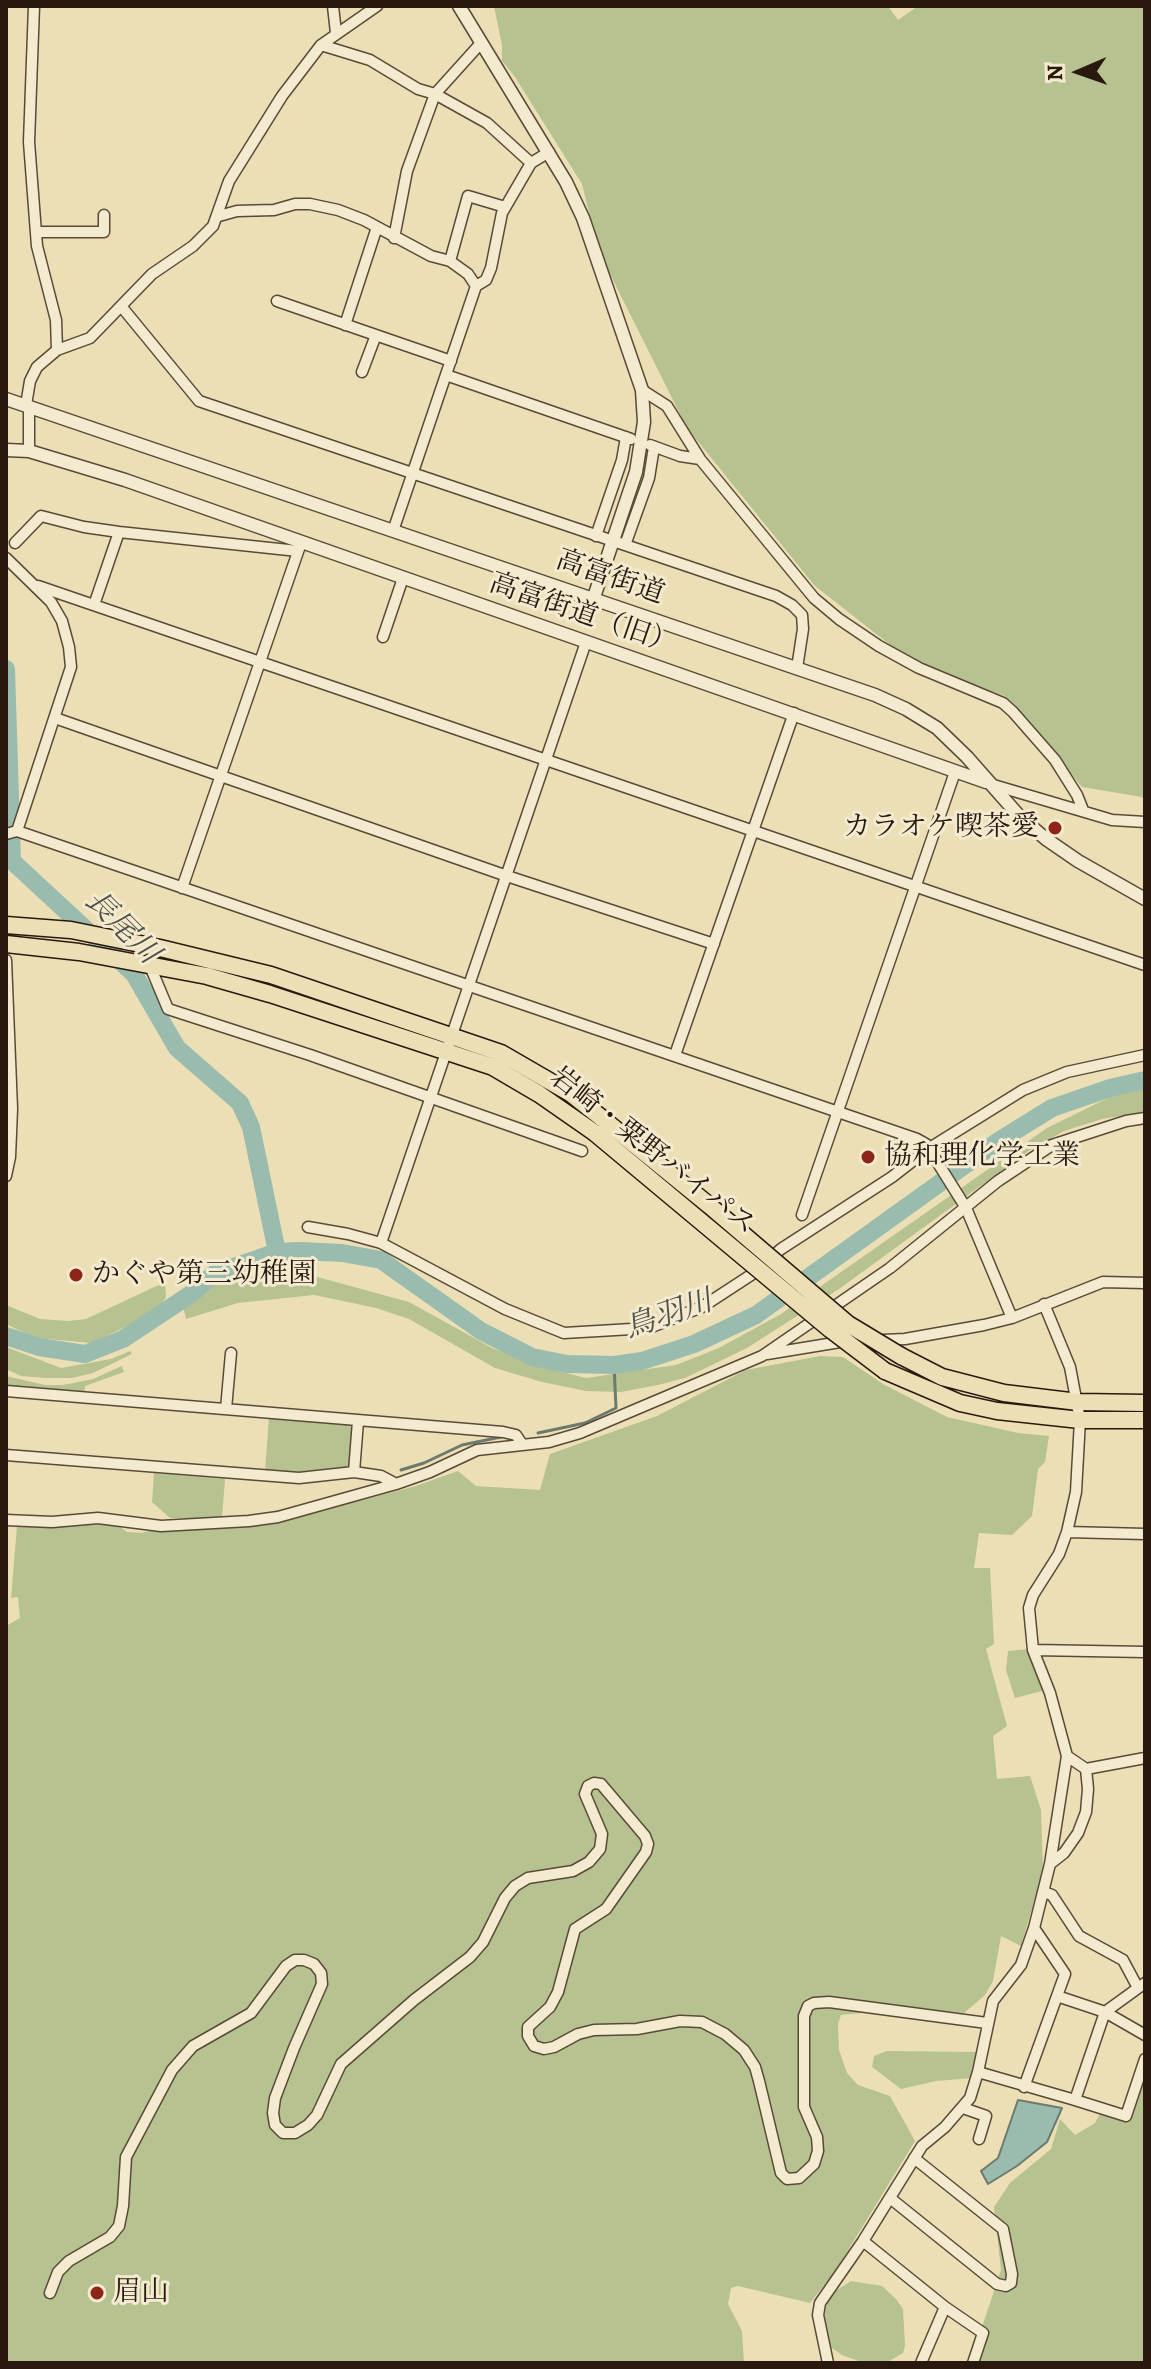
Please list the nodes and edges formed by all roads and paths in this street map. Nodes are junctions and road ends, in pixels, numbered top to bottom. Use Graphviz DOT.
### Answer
graph roads {
  1 [pos="34,6"];
  2 [pos="333,6"];
  3 [pos="377,6"];
  4 [pos="459,6"];
  5 [pos="336,33"];
  6 [pos="481,43"];
  7 [pos="321,45"];
  8 [pos="435,94"];
  9 [pos="549,152"];
  10 [pos="531,163"];
  11 [pos="505,207"];
  12 [pos="104,215"];
  13 [pos="219,216"];
  14 [pos="377,227"];
  15 [pos="36,232"];
  16 [pos="394,238"];
  17 [pos="450,261"];
  18 [pos="476,286"];
  19 [pos="277,301"];
  20 [pos="121,306"];
  21 [pos="345,325"];
  22 [pos="376,335"];
  23 [pos="57,350"];
  24 [pos="451,361"];
  25 [pos="362,372"];
  26 [pos="446,375"];
  27 [pos="642,390"];
  28 [pos="6,399"];
  29 [pos="27,406"];
  30 [pos="6,450"];
  31 [pos="29,451"];
  32 [pos="700,459"];
  33 [pos="413,473"];
  34 [pos="393,531"];
  35 [pos="119,532"];
  36 [pos="596,536"];
  37 [pos="15,543"];
  38 [pos="619,543"];
  39 [pos="300,547"];
  40 [pos="6,558"];
  41 [pos="403,578"];
  42 [pos="38,586"];
  43 [pos="594,597"];
  44 [pos="94,605"];
  45 [pos="383,637"];
  46 [pos="586,642"];
  47 [pos="261,661"];
  48 [pos="797,668"];
  49 [pos="794,713"];
  50 [pos="55,718"];
  51 [pos="546,760"];
  52 [pos="955,772"];
  53 [pos="221,776"];
  54 [pos="989,783"];
  55 [pos="1083,810"];
  56 [pos="1145,822"];
  57 [pos="753,831"];
  58 [pos="12,832"];
  59 [pos="507,876"];
  60 [pos="182,888"];
  61 [pos="916,888"];
  62 [pos="1145,899"];
  63 [pos="6,925"];
  64 [pos="6,944"];
  65 [pos="714,944"];
  66 [pos="6,960"];
  67 [pos="141,964"];
  68 [pos="1145,965"];
  69 [pos="469,987"];
  70 [pos="7,1043"];
  71 [pos="449,1045"];
  72 [pos="675,1055"];
  73 [pos="1145,1055"];
  74 [pos="430,1097"];
  75 [pos="838,1113"];
  76 [pos="1145,1118"];
  77 [pos="599,1126"];
  78 [pos="582,1151"];
  79 [pos="929,1151"];
  80 [pos="6,1176"];
  81 [pos="965,1206"];
  82 [pos="802,1215"];
  83 [pos="308,1227"];
  84 [pos="381,1243"];
  85 [pos="1145,1283"];
  86 [pos="1044,1304"];
  87 [pos="1012,1318"];
  88 [pos="231,1353"];
  89 [pos="762,1356"];
  90 [pos="6,1391"];
  91 [pos="1078,1402"];
  92 [pos="1145,1403"];
  93 [pos="226,1409"];
  94 [pos="1080,1420"];
  95 [pos="1145,1420"];
  96 [pos="358,1421"];
  97 [pos="522,1444"];
  98 [pos="6,1455"];
  99 [pos="354,1472"];
  100 [pos="396,1484"];
  101 [pos="6,1520"];
  102 [pos="1067,1532"];
  103 [pos="1145,1534"];
  104 [pos="1033,1650"];
  105 [pos="1145,1652"];
  106 [pos="1067,1756"];
  107 [pos="1145,1758"];
  108 [pos="1086,1769"];
  109 [pos="1050,1864"];
  110 [pos="1044,1892"];
  111 [pos="1034,1928"];
  112 [pos="1141,1986"];
  113 [pos="1057,1996"];
  114 [pos="1105,2012"];
  115 [pos="987,2023"];
  116 [pos="1145,2035"];
  117 [pos="1145,2059"];
  118 [pos="978,2072"];
  119 [pos="1024,2087"];
  120 [pos="1075,2100"];
  121 [pos="963,2108"];
  122 [pos="979,2139"];
  123 [pos="914,2158"];
  124 [pos="890,2198"];
  125 [pos="863,2241"];
  126 [pos="50,2293"];
  127 [pos="945,2307"];
  128 [pos="828,2363"];
  129 [pos="921,2363"];
  130 [pos="973,2363"];
  1 -- 15 [label="street"];
  2 -- 5 [label="street"];
  3 -- 5 [label="street"];
  4 -- 6 [label="street"];
  5 -- 7 [label="street"];
  6 -- 8 [label="street"];
  6 -- 9 [label="street"];
  7 -- 8 [label="street"];
  7 -- 13 [label="street"];
  8 -- 10 [label="street"];
  8 -- 16 [label="street"];
  9 -- 10 [label="street"];
  9 -- 27 [label="street"];
  10 -- 11 [label="street"];
  11 -- 17 [label="street"];
  11 -- 18 [label="street"];
  12 -- 15 [label="street"];
  13 -- 14 [label="street"];
  13 -- 20 [label="street"];
  14 -- 16 [label="street"];
  14 -- 21 [label="street"];
  15 -- 23 [label="street"];
  16 -- 17 [label="street"];
  17 -- 18 [label="street"];
  18 -- 24 [label="street"];
  19 -- 21 [label="street"];
  20 -- 23 [label="street"];
  20 -- 33 [label="street"];
  21 -- 22 [label="street"];
  22 -- 24 [label="street"];
  22 -- 25 [label="street"];
  23 -- 29 [label="street"];
  24 -- 26 [label="street"];
  26 -- 33 [label="street"];
  26 -- 36 [label="street"];
  27 -- 32 [label="street"];
  27 -- 38 [label="street"];
  28 -- 29 [label="street, 高富街道"];
  29 -- 31 [label="street"];
  29 -- 34 [label="street, 高富街道"];
  30 -- 31 [label="street, 高富街道（旧）"];
  31 -- 39 [label="street, 高富街道（旧）"];
  32 -- 38 [label="street"];
  32 -- 55 [label="street"];
  33 -- 34 [label="street"];
  33 -- 36 [label="street"];
  34 -- 43 [label="street, 高富街道"];
  35 -- 37 [label="street"];
  35 -- 39 [label="street"];
  35 -- 44 [label="street"];
  36 -- 38 [label="street"];
  38 -- 43 [label="street"];
  38 -- 48 [label="street"];
  39 -- 41 [label="street, 高富街道（旧）"];
  39 -- 47 [label="street"];
  40 -- 42 [label="street"];
  41 -- 45 [label="street"];
  41 -- 46 [label="street, 高富街道（旧）"];
  42 -- 44 [label="street"];
  42 -- 50 [label="street"];
  43 -- 48 [label="street, 高富街道"];
  44 -- 47 [label="street"];
  46 -- 49 [label="street, 高富街道（旧）"];
  46 -- 51 [label="street"];
  47 -- 51 [label="street"];
  47 -- 53 [label="street"];
  48 -- 54 [label="street, 高富街道"];
  49 -- 52 [label="street, 高富街道（旧）"];
  49 -- 57 [label="street"];
  50 -- 53 [label="street"];
  50 -- 58 [label="street"];
  51 -- 57 [label="street"];
  51 -- 59 [label="street"];
  52 -- 54 [label="street, 高富街道（旧）"];
  52 -- 61 [label="street"];
  53 -- 59 [label="street"];
  53 -- 60 [label="street"];
  54 -- 55 [label="street, 高富街道（旧）"];
  54 -- 62 [label="street, 高富街道"];
  55 -- 56 [label="street, 高富街道（旧）"];
  57 -- 61 [label="street"];
  57 -- 65 [label="street"];
  58 -- 60 [label="street"];
  59 -- 65 [label="street"];
  59 -- 69 [label="street"];
  60 -- 69 [label="street"];
  61 -- 68 [label="street"];
  61 -- 75 [label="street"];
  63 -- 71 [label="highway, 岩崎・粟野バイパス"];
  64 -- 67 [label="highway, 岩崎・粟野バイパス"];
  65 -- 72 [label="street"];
  66 -- 70 [label="street"];
  67 -- 71 [label="highway, 岩崎・粟野バイパス"];
  67 -- 74 [label="street"];
  69 -- 71 [label="street"];
  69 -- 72 [label="street"];
  70 -- 80 [label="street"];
  71 -- 74 [label="street"];
  71 -- 77 [label="highway, 岩崎・粟野バイパス"];
  72 -- 75 [label="street"];
  73 -- 79 [label="street"];
  74 -- 78 [label="street"];
  74 -- 84 [label="street"];
  75 -- 79 [label="street"];
  75 -- 82 [label="street"];
  76 -- 81 [label="street"];
  77 -- 91 [label="highway, 岩崎・粟野バイパス, bridge"];
  77 -- 94 [label="highway, 岩崎・粟野バイパス, bridge"];
  79 -- 81 [label="street"];
  79 -- 84 [label="street"];
  81 -- 87 [label="street"];
  81 -- 89 [label="street"];
  83 -- 84 [label="street"];
  85 -- 86 [label="street"];
  86 -- 87 [label="street"];
  86 -- 91 [label="street"];
  87 -- 89 [label="street"];
  88 -- 93 [label="street"];
  89 -- 97 [label="street"];
  90 -- 93 [label="street"];
  91 -- 92 [label="highway, 岩崎・粟野バイパス"];
  91 -- 94 [label="street"];
  93 -- 96 [label="street"];
  94 -- 95 [label="highway, 岩崎・粟野バイパス"];
  94 -- 102 [label="street"];
  96 -- 97 [label="street"];
  96 -- 99 [label="street"];
  97 -- 100 [label="street"];
  98 -- 99 [label="street"];
  99 -- 100 [label="street"];
  100 -- 101 [label="street"];
  102 -- 103 [label="street"];
  102 -- 104 [label="street"];
  104 -- 105 [label="street"];
  104 -- 106 [label="street"];
  106 -- 108 [label="street"];
  106 -- 109 [label="street"];
  107 -- 108 [label="street"];
  108 -- 109 [label="street"];
  109 -- 110 [label="street"];
  110 -- 111 [label="street"];
  110 -- 112 [label="street"];
  111 -- 113 [label="street"];
  111 -- 115 [label="street"];
  112 -- 114 [label="street"];
  113 -- 114 [label="street"];
  113 -- 119 [label="street"];
  114 -- 116 [label="street"];
  114 -- 120 [label="street"];
  115 -- 118 [label="street"];
  115 -- 126 [label="street"];
  117 -- 120 [label="street"];
  118 -- 119 [label="street"];
  118 -- 121 [label="street"];
  119 -- 120 [label="street"];
  121 -- 122 [label="street"];
  121 -- 123 [label="street"];
  123 -- 124 [label="street"];
  123 -- 124 [label="street"];
  124 -- 125 [label="street"];
  125 -- 127 [label="street"];
  125 -- 128 [label="street"];
  127 -- 129 [label="street"];
  127 -- 130 [label="street"];
}
